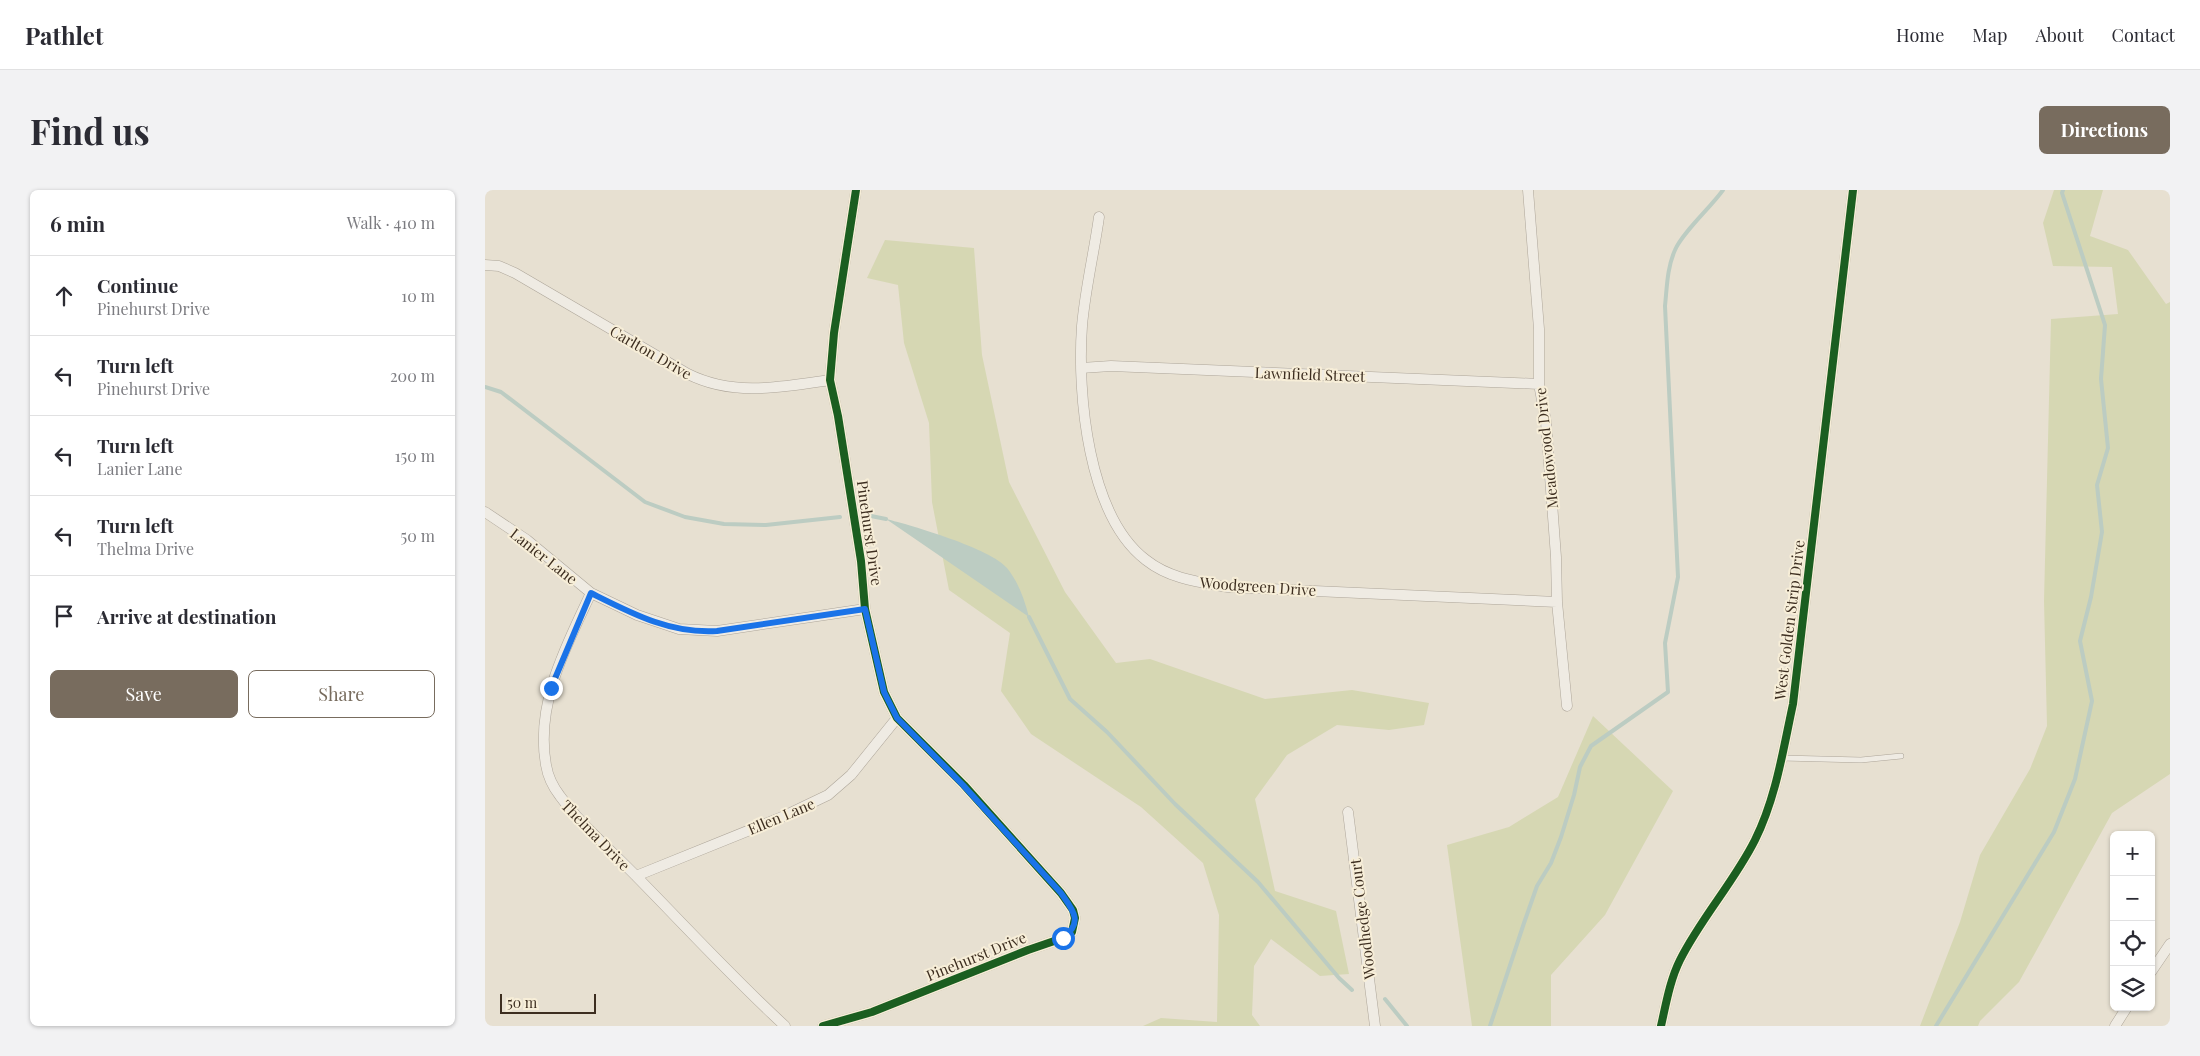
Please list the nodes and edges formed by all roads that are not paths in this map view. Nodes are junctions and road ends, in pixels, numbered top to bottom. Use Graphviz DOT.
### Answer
graph roads {
  1 [pos="856,190"];
  2 [pos="1528,190"];
  3 [pos="1853,190"];
  4 [pos="1099,217"];
  5 [pos="485,265"];
  6 [pos="1081,368"];
  7 [pos="831,380"];
  8 [pos="1539,384"];
  9 [pos="485,512"];
  10 [pos="591,593"];
  11 [pos="1557,602"];
  12 [pos="865,609"];
  13 [pos="1567,706"];
  14 [pos="897,718"];
  15 [pos="1901,756"];
  16 [pos="1782,758"];
  17 [pos="1348,812"];
  18 [pos="636,876"];
  19 [pos="2170,944"];
  20 [pos="2155,966"];
  21 [pos="2124,1011"];
  22 [pos="785,1026"];
  23 [pos="823,1026"];
  24 [pos="1375,1026"];
  25 [pos="1661,1026"];
  26 [pos="2115,1026"];
  1 -- 7 [label="street, Pinehurst Drive"];
  2 -- 8 [label="street, Meadowood Drive"];
  3 -- 16 [label="street, West Golden Strip Drive"];
  4 -- 6 [label="street, Woodgreen Drive"];
  5 -- 7 [label="street, Carlton Drive"];
  6 -- 8 [label="street, Lawnfield Street"];
  6 -- 11 [label="street, Woodgreen Drive"];
  7 -- 12 [label="street, Pinehurst Drive"];
  8 -- 11 [label="street, Meadowood Drive"];
  9 -- 10 [label="street, Lanier Lane"];
  10 -- 12 [label="street, Lanier Lane"];
  10 -- 18 [label="street, Thelma Drive"];
  11 -- 13 [label="street, Meadowood Drive"];
  12 -- 14 [label="street, Pinehurst Drive"];
  14 -- 18 [label="street, Ellen Lane"];
  14 -- 23 [label="street, Pinehurst Drive"];
  15 -- 16 [label="lane"];
  16 -- 25 [label="street, West Golden Strip Drive"];
  17 -- 24 [label="street, Woodhedge Court"];
  18 -- 22 [label="street, Thelma Drive"];
  19 -- 20 [label="street"];
  21 -- 26 [label="street"];
}
